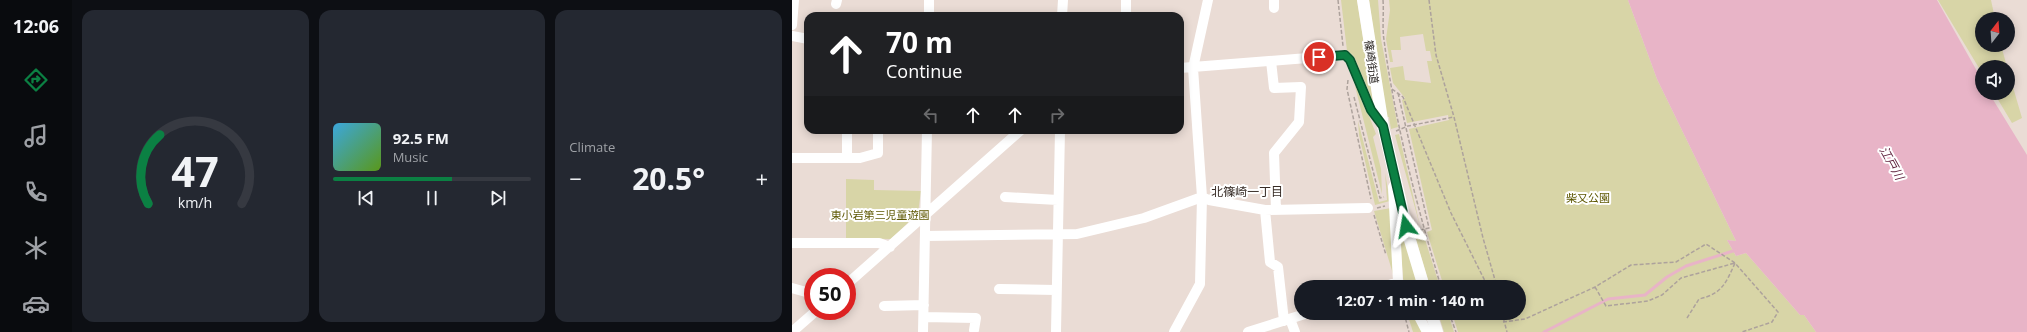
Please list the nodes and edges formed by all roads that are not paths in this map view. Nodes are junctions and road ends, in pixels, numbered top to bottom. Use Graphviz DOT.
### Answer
graph roads {
  1 [pos="794,0"];
  2 [pos="930,0"];
  3 [pos="1063,0"];
  4 [pos="1126,0"];
  5 [pos="1208,0"];
  6 [pos="1363,0"];
  7 [pos="929,12"];
  8 [pos="1062,12"];
  9 [pos="1126,12"];
  10 [pos="792,25"];
  11 [pos="792,36"];
  12 [pos="804,38"];
  13 [pos="1271,61"];
  14 [pos="1184,68"];
  15 [pos="1193,68"];
  16 [pos="1383,126"];
  17 [pos="847,134"];
  18 [pos="878,134"];
  19 [pos="927,134"];
  20 [pos="1016,134"];
  21 [pos="1060,134"];
  22 [pos="847,157"];
  23 [pos="792,158"];
  24 [pos="1396,182"];
  25 [pos="1006,197"];
  26 [pos="1202,197"];
  27 [pos="1058,200"];
  28 [pos="1371,208"];
  29 [pos="1265,210"];
  30 [pos="1276,210"];
  31 [pos="926,216"];
  32 [pos="1058,233"];
  33 [pos="925,236"];
  34 [pos="792,242"];
  35 [pos="890,247"];
  36 [pos="856,276"];
  37 [pos="1400,280"];
  38 [pos="1422,280"];
  39 [pos="792,288"];
  40 [pos="999,289"];
  41 [pos="1056,290"];
  42 [pos="804,291"];
  43 [pos="924,305"];
  44 [pos="884,306"];
  45 [pos="924,317"];
  46 [pos="1294,318"];
  47 [pos="806,320"];
  48 [pos="1287,320"];
  49 [pos="1420,320"];
  50 [pos="1434,320"];
  51 [pos="974,330"];
  52 [pos="792,332"];
  53 [pos="923,332"];
  54 [pos="1056,332"];
  55 [pos="1174,332"];
  56 [pos="1248,332"];
  57 [pos="1295,332"];
  58 [pos="1427,332"];
  59 [pos="1437,332"];
  1 -- 10 [label="street"];
  2 -- 7 [label="street"];
  3 -- 8 [label="street"];
  4 -- 9 [label="street"];
  5 -- 15 [label="street"];
  6 -- 16 [label="main road, 篠崎街道"];
  11 -- 12 [label="street"];
  13 -- 15 [label="street"];
  13 -- 16 [label="street"];
  13 -- 30 [label="street"];
  14 -- 15 [label="street"];
  15 -- 26 [label="street"];
  16 -- 24 [label="main road, 篠崎街道"];
  17 -- 22 [label="street"];
  18 -- 22 [label="street"];
  19 -- 31 [label="street"];
  20 -- 31 [label="street"];
  21 -- 27 [label="street"];
  22 -- 23 [label="street"];
  24 -- 37 [label="street"];
  24 -- 38 [label="main road, 篠崎街道"];
  25 -- 27 [label="street"];
  26 -- 29 [label="street"];
  26 -- 32 [label="street"];
  26 -- 55 [label="street"];
  27 -- 32 [label="street"];
  28 -- 30 [label="street"];
  29 -- 30 [label="street"];
  29 -- 48 [label="street"];
  31 -- 33 [label="street"];
  31 -- 35 [label="street"];
  32 -- 33 [label="street"];
  32 -- 41 [label="street"];
  33 -- 43 [label="street"];
  34 -- 35 [label="street"];
  35 -- 36 [label="street"];
  39 -- 42 [label="street"];
  40 -- 41 [label="street"];
  41 -- 54 [label="street"];
  43 -- 44 [label="street"];
  43 -- 45 [label="street"];
  45 -- 51 [label="street"];
  45 -- 53 [label="street"];
  46 -- 48 [label="street"];
  47 -- 52 [label="street"];
  48 -- 56 [label="street"];
  48 -- 57 [label="street"];
  49 -- 58 [label="street"];
  50 -- 59 [label="main road"];
}
